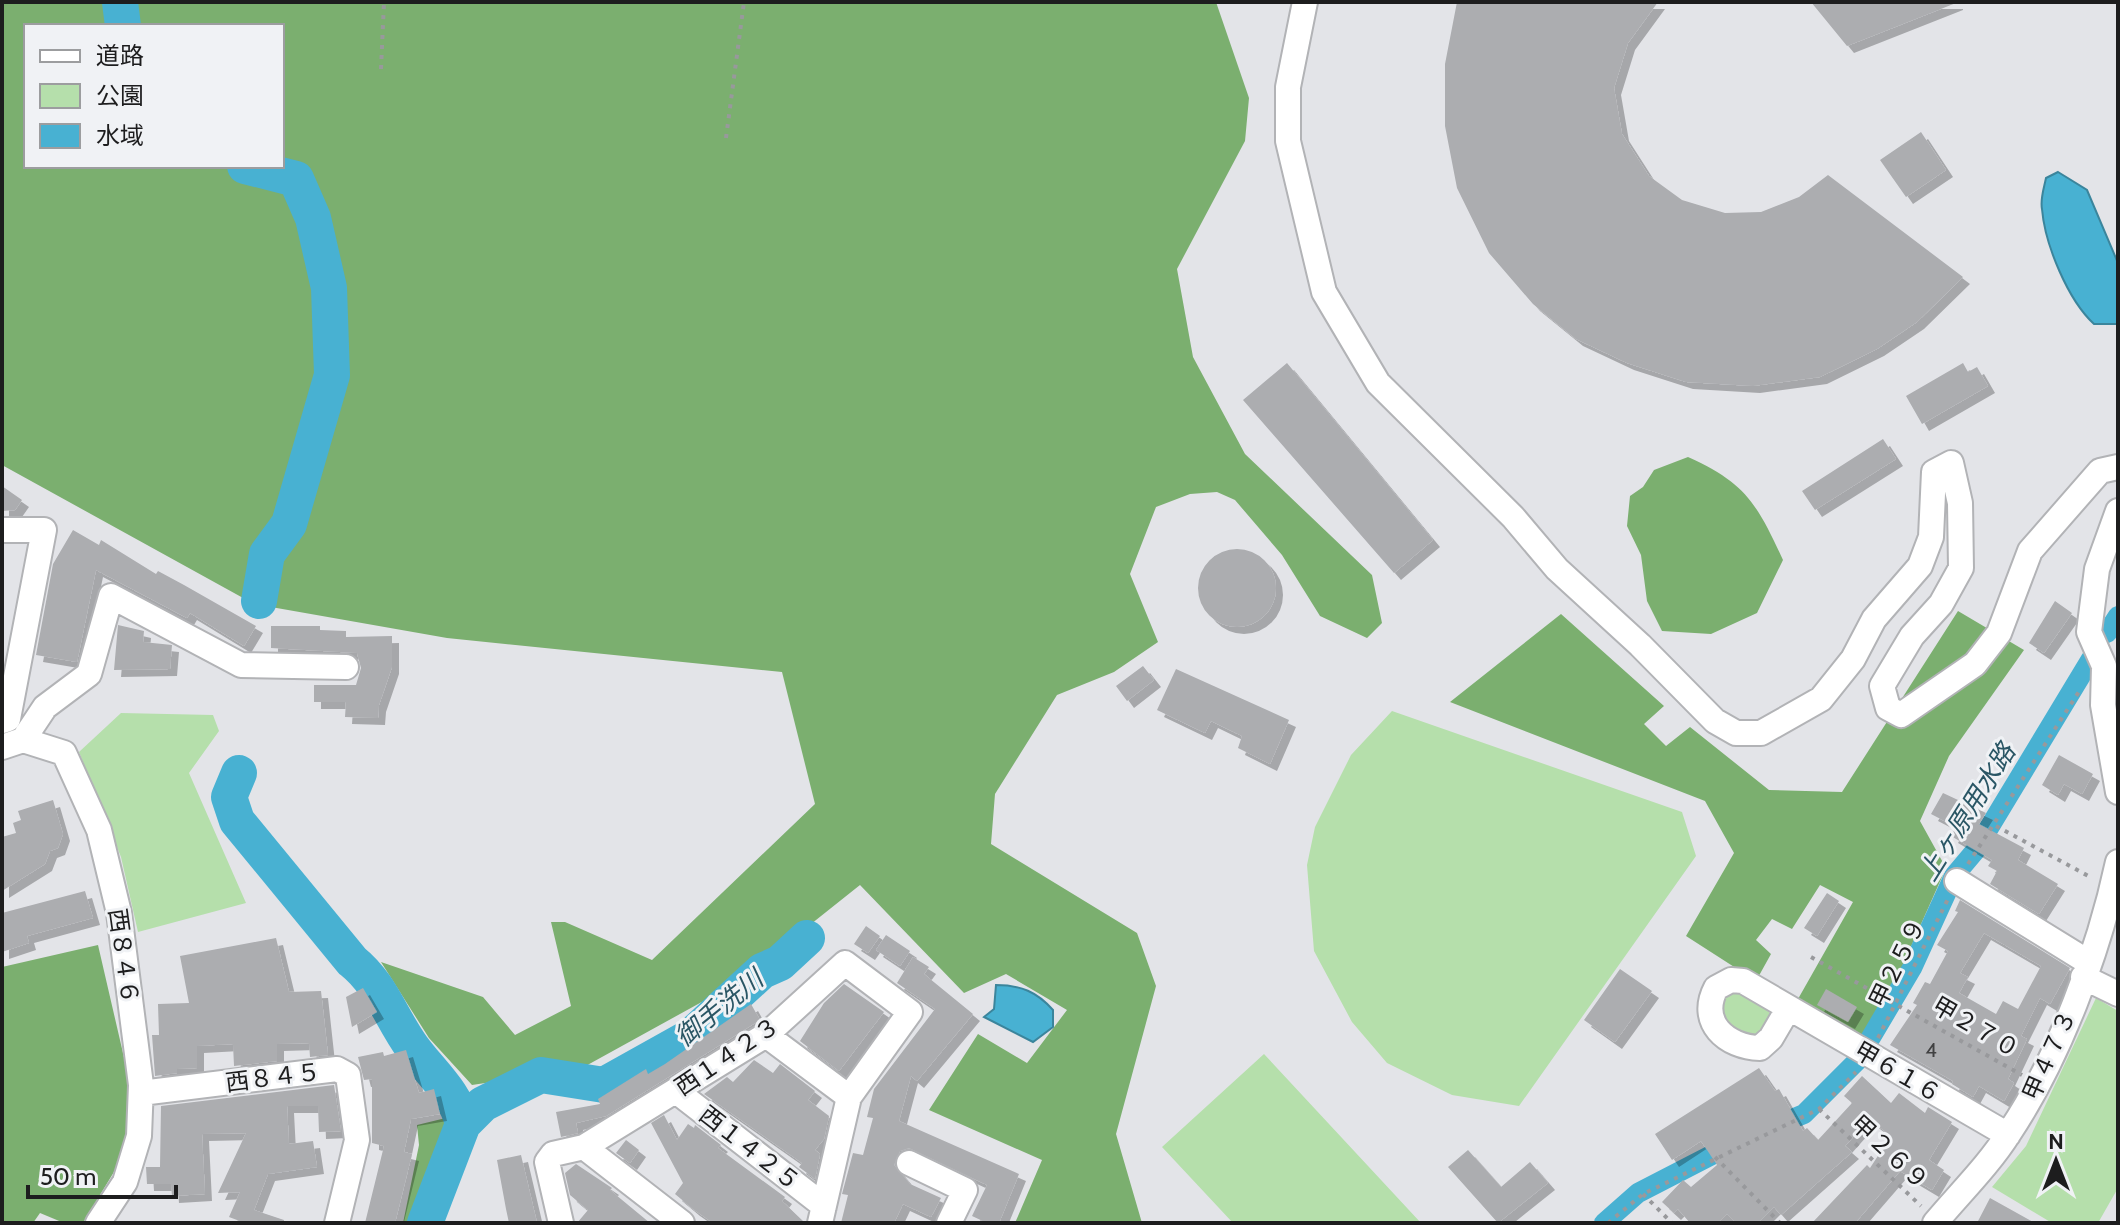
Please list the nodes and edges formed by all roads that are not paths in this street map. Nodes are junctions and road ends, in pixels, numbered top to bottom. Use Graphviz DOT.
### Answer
graph roads {
  1 [pos="1305,2"];
  2 [pos="2118,467"];
  3 [pos="2118,511"];
  4 [pos="2,530"];
  5 [pos="11,646"];
  6 [pos="2111,656"];
  7 [pos="346,667"];
  8 [pos="2,721"];
  9 [pos="12,743"];
  10 [pos="2118,792"];
  11 [pos="2118,862"];
  12 [pos="1957,881"];
  13 [pos="2086,969"];
  14 [pos="2118,994"];
  15 [pos="1788,1009"];
  16 [pos="766,1035"];
  17 [pos="676,1091"];
  18 [pos="141,1093"];
  19 [pos="849,1097"];
  20 [pos="2008,1135"];
  21 [pos="584,1147"];
  22 [pos="909,1163"];
  23 [pos="822,1214"];
  24 [pos="1943,1217"];
  25 [pos="98,1223"];
  26 [pos="337,1223"];
  27 [pos="561,1223"];
  28 [pos="682,1223"];
  29 [pos="949,1223"];
  1 -- 2 [label="street"];
  3 -- 6 [label="street"];
  4 -- 5 [label="street"];
  5 -- 8 [label="street"];
  6 -- 10 [label="street"];
  7 -- 9 [label="street"];
  9 -- 18 [label="street, 西８４６"];
  11 -- 13 [label="street, 甲４７３"];
  12 -- 13 [label="street"];
  13 -- 14 [label="street"];
  13 -- 20 [label="street, 甲４７３"];
  15 -- 20 [label="street, 甲６１６"];
  16 -- 17 [label="street, 西１４２３"];
  16 -- 19 [label="street"];
  16 -- 19 [label="street, 西１４２３"];
  17 -- 21 [label="street, 西１４２３"];
  17 -- 23 [label="street, 西１４２５"];
  18 -- 25 [label="street, 西８４６"];
  18 -- 26 [label="street, 西８４５"];
  19 -- 23 [label="street, 西１４２３"];
  20 -- 24 [label="street, 甲４７３"];
  21 -- 27 [label="street, 西１４２３"];
  21 -- 28 [label="street"];
  22 -- 29 [label="street"];
}
